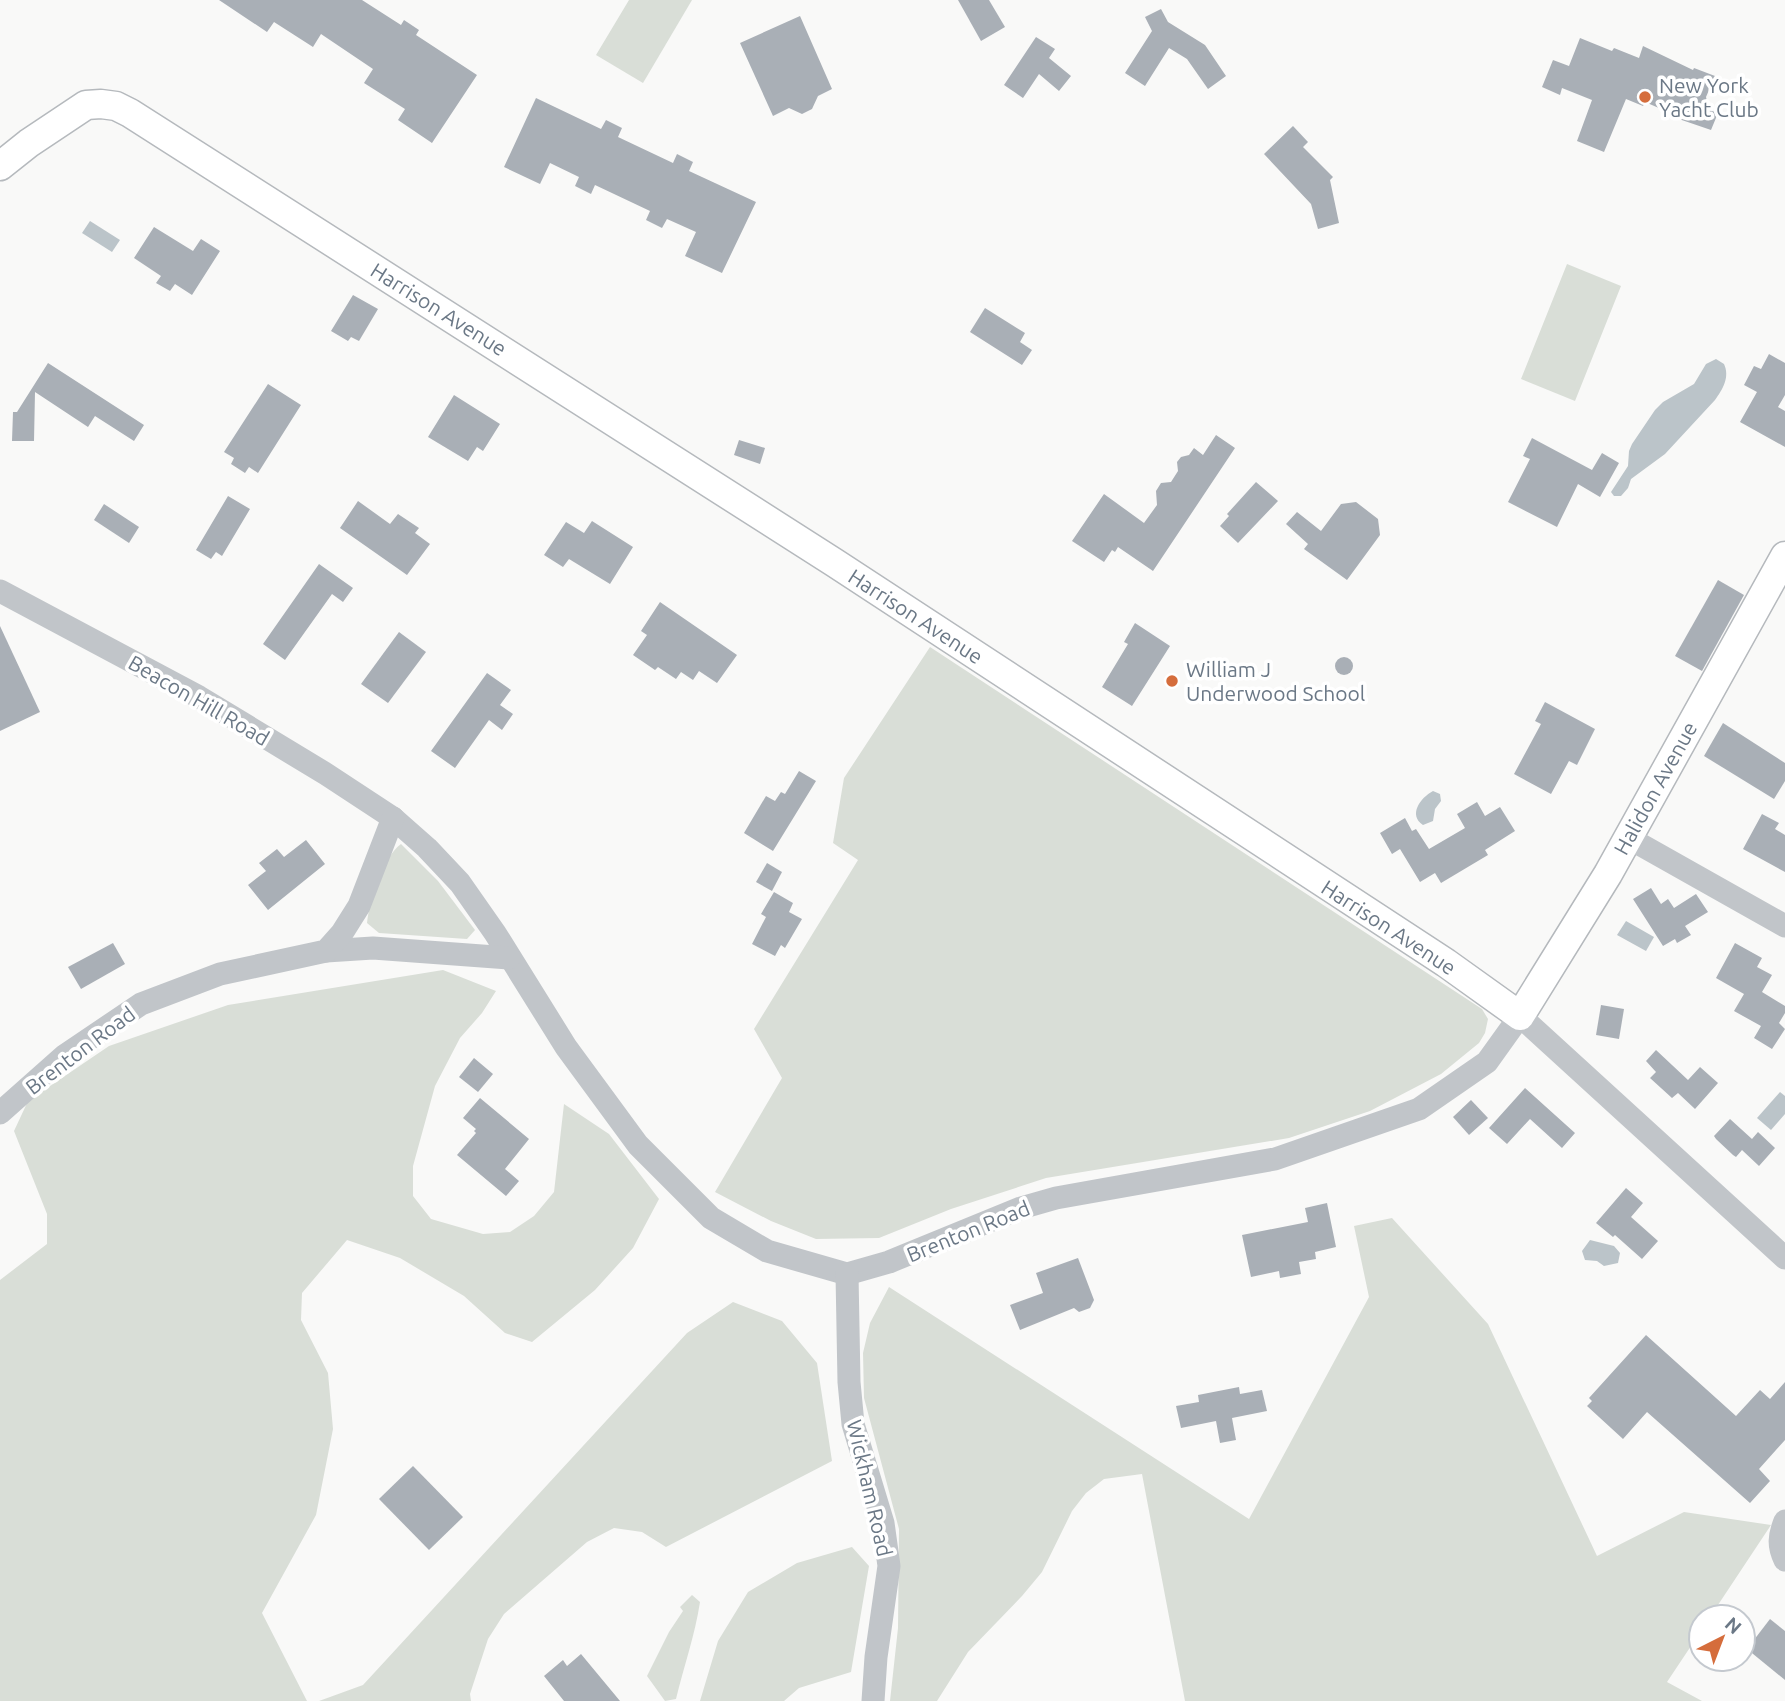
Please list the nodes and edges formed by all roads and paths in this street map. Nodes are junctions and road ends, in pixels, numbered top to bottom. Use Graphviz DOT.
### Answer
graph roads {
  1 [pos="0,166"];
  2 [pos="1785,556"];
  3 [pos="0,591"];
  4 [pos="393,818"];
  5 [pos="1627,837"];
  6 [pos="1785,926"];
  7 [pos="326,951"];
  8 [pos="509,958"];
  9 [pos="1520,1016"];
  10 [pos="0,1112"];
  11 [pos="1785,1258"];
  12 [pos="847,1274"];
  13 [pos="1785,1521"];
  14 [pos="1785,1560"];
  15 [pos="873,1701"];
  1 -- 9 [label="main road, Harrison Avenue"];
  2 -- 5 [label="main road, Halidon Avenue"];
  3 -- 4 [label="street, Beacon Hill Road"];
  4 -- 7 [label="street"];
  4 -- 8 [label="street"];
  5 -- 6 [label="street"];
  5 -- 9 [label="main road, Halidon Avenue"];
  7 -- 8 [label="street, Brenton Road"];
  7 -- 10 [label="street, Brenton Road"];
  8 -- 12 [label="street"];
  9 -- 11 [label="street, Harrison Avenue"];
  9 -- 12 [label="street, Brenton Road"];
  12 -- 15 [label="street, Wickham Road"];
  13 -- 14 [label="street"];
}
